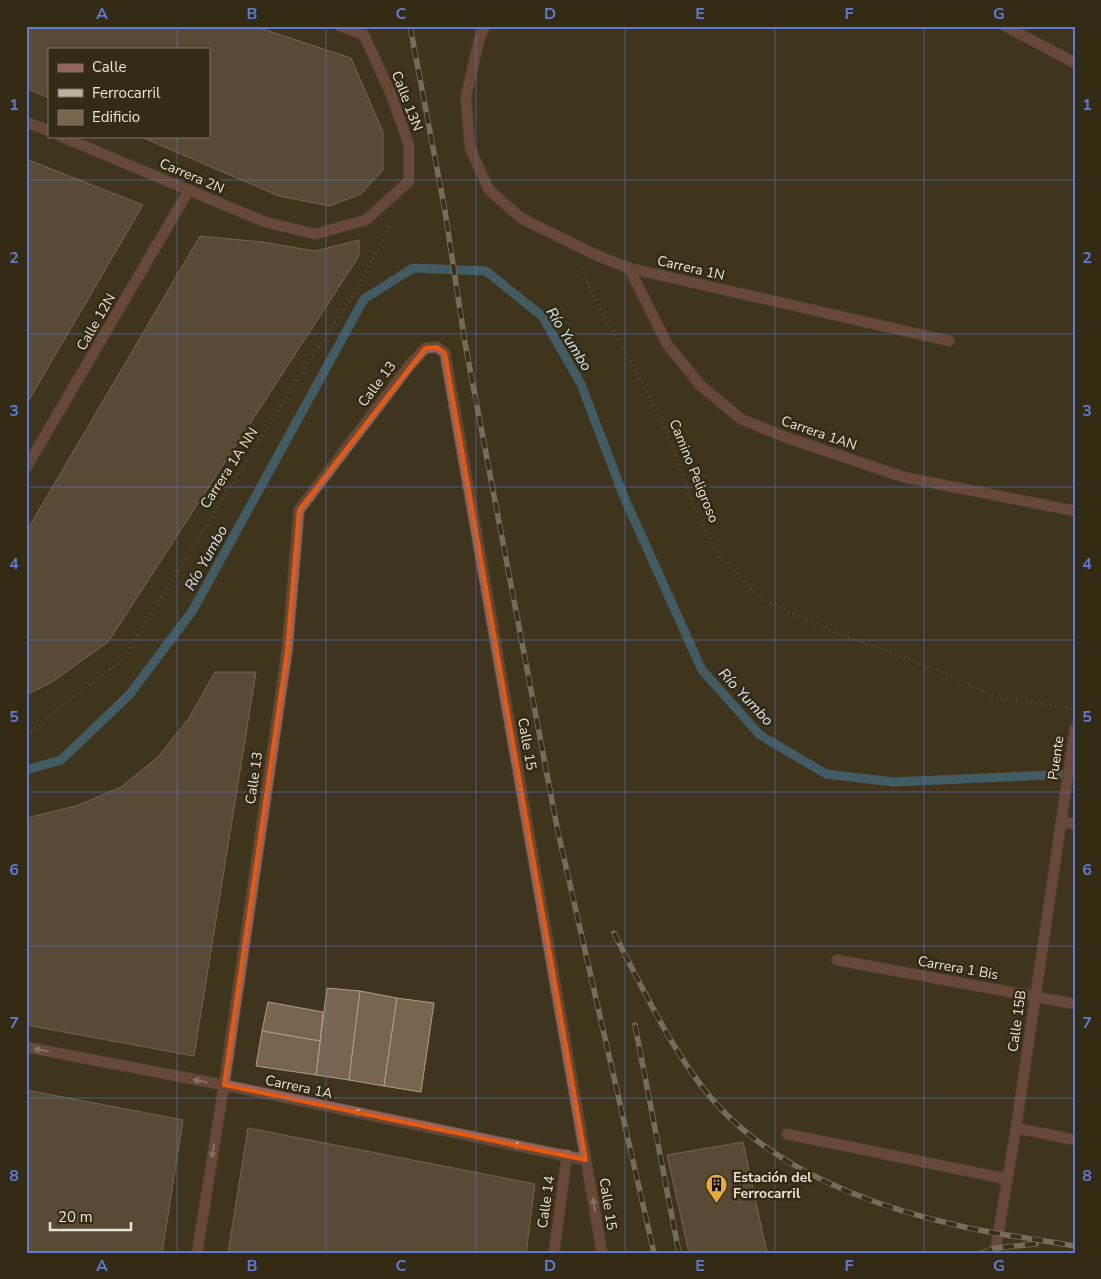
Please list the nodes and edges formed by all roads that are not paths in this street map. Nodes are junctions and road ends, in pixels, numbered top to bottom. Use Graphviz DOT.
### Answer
graph roads {
  1 [pos="340,26"];
  2 [pos="484,26"];
  3 [pos="1005,26"];
  4 [pos="1075,63"];
  5 [pos="26,122"];
  6 [pos="48,131"];
  7 [pos="65,138"];
  8 [pos="189,190"];
  9 [pos="315,234"];
  10 [pos="629,268"];
  11 [pos="949,341"];
  12 [pos="425,348"];
  13 [pos="26,468"];
  14 [pos="1075,511"];
  15 [pos="1075,728"];
  16 [pos="1066,792"];
  17 [pos="1061,822"];
  18 [pos="1075,824"];
  19 [pos="837,960"];
  20 [pos="1034,996"];
  21 [pos="1075,1004"];
  22 [pos="26,1047"];
  23 [pos="224,1085"];
  24 [pos="1016,1128"];
  25 [pos="787,1134"];
  26 [pos="1075,1140"];
  27 [pos="567,1156"];
  28 [pos="586,1160"];
  29 [pos="1007,1179"];
  30 [pos="197,1253"];
  31 [pos="554,1253"];
  32 [pos="602,1253"];
  33 [pos="995,1253"];
  1 -- 9 [label="street, Calle 13N"];
  2 -- 10 [label="street, Carrera 1N"];
  3 -- 4 [label="street"];
  5 -- 6 [label="street"];
  7 -- 8 [label="street, Carrera 2N"];
  8 -- 9 [label="street, Carrera 2N"];
  8 -- 13 [label="street, Calle 12N"];
  10 -- 11 [label="street, Carrera 1N"];
  10 -- 14 [label="street, Carrera 1AN"];
  12 -- 23 [label="street, Calle 13"];
  12 -- 28 [label="street, Calle 15"];
  15 -- 16 [label="street, Puente"];
  16 -- 17 [label="street, Calle 15B"];
  17 -- 18 [label="street"];
  17 -- 20 [label="street, Calle 15B"];
  19 -- 20 [label="street, Carrera 1 Bis"];
  20 -- 21 [label="street, Carrera 1 Bis"];
  20 -- 24 [label="street, Calle 15B"];
  23 -- 22 [label="street, Carrera 1A, one-way"];
  27 -- 23 [label="street, Carrera 1A, one-way"];
  23 -- 30 [label="street, Calle 13, one-way"];
  24 -- 26 [label="street"];
  24 -- 29 [label="street, Calle 15B"];
  25 -- 29 [label="street"];
  27 -- 28 [label="street"];
  27 -- 31 [label="street, Calle 14"];
  32 -- 28 [label="street, Calle 15, one-way"];
  29 -- 33 [label="street, Calle 15B"];
}
